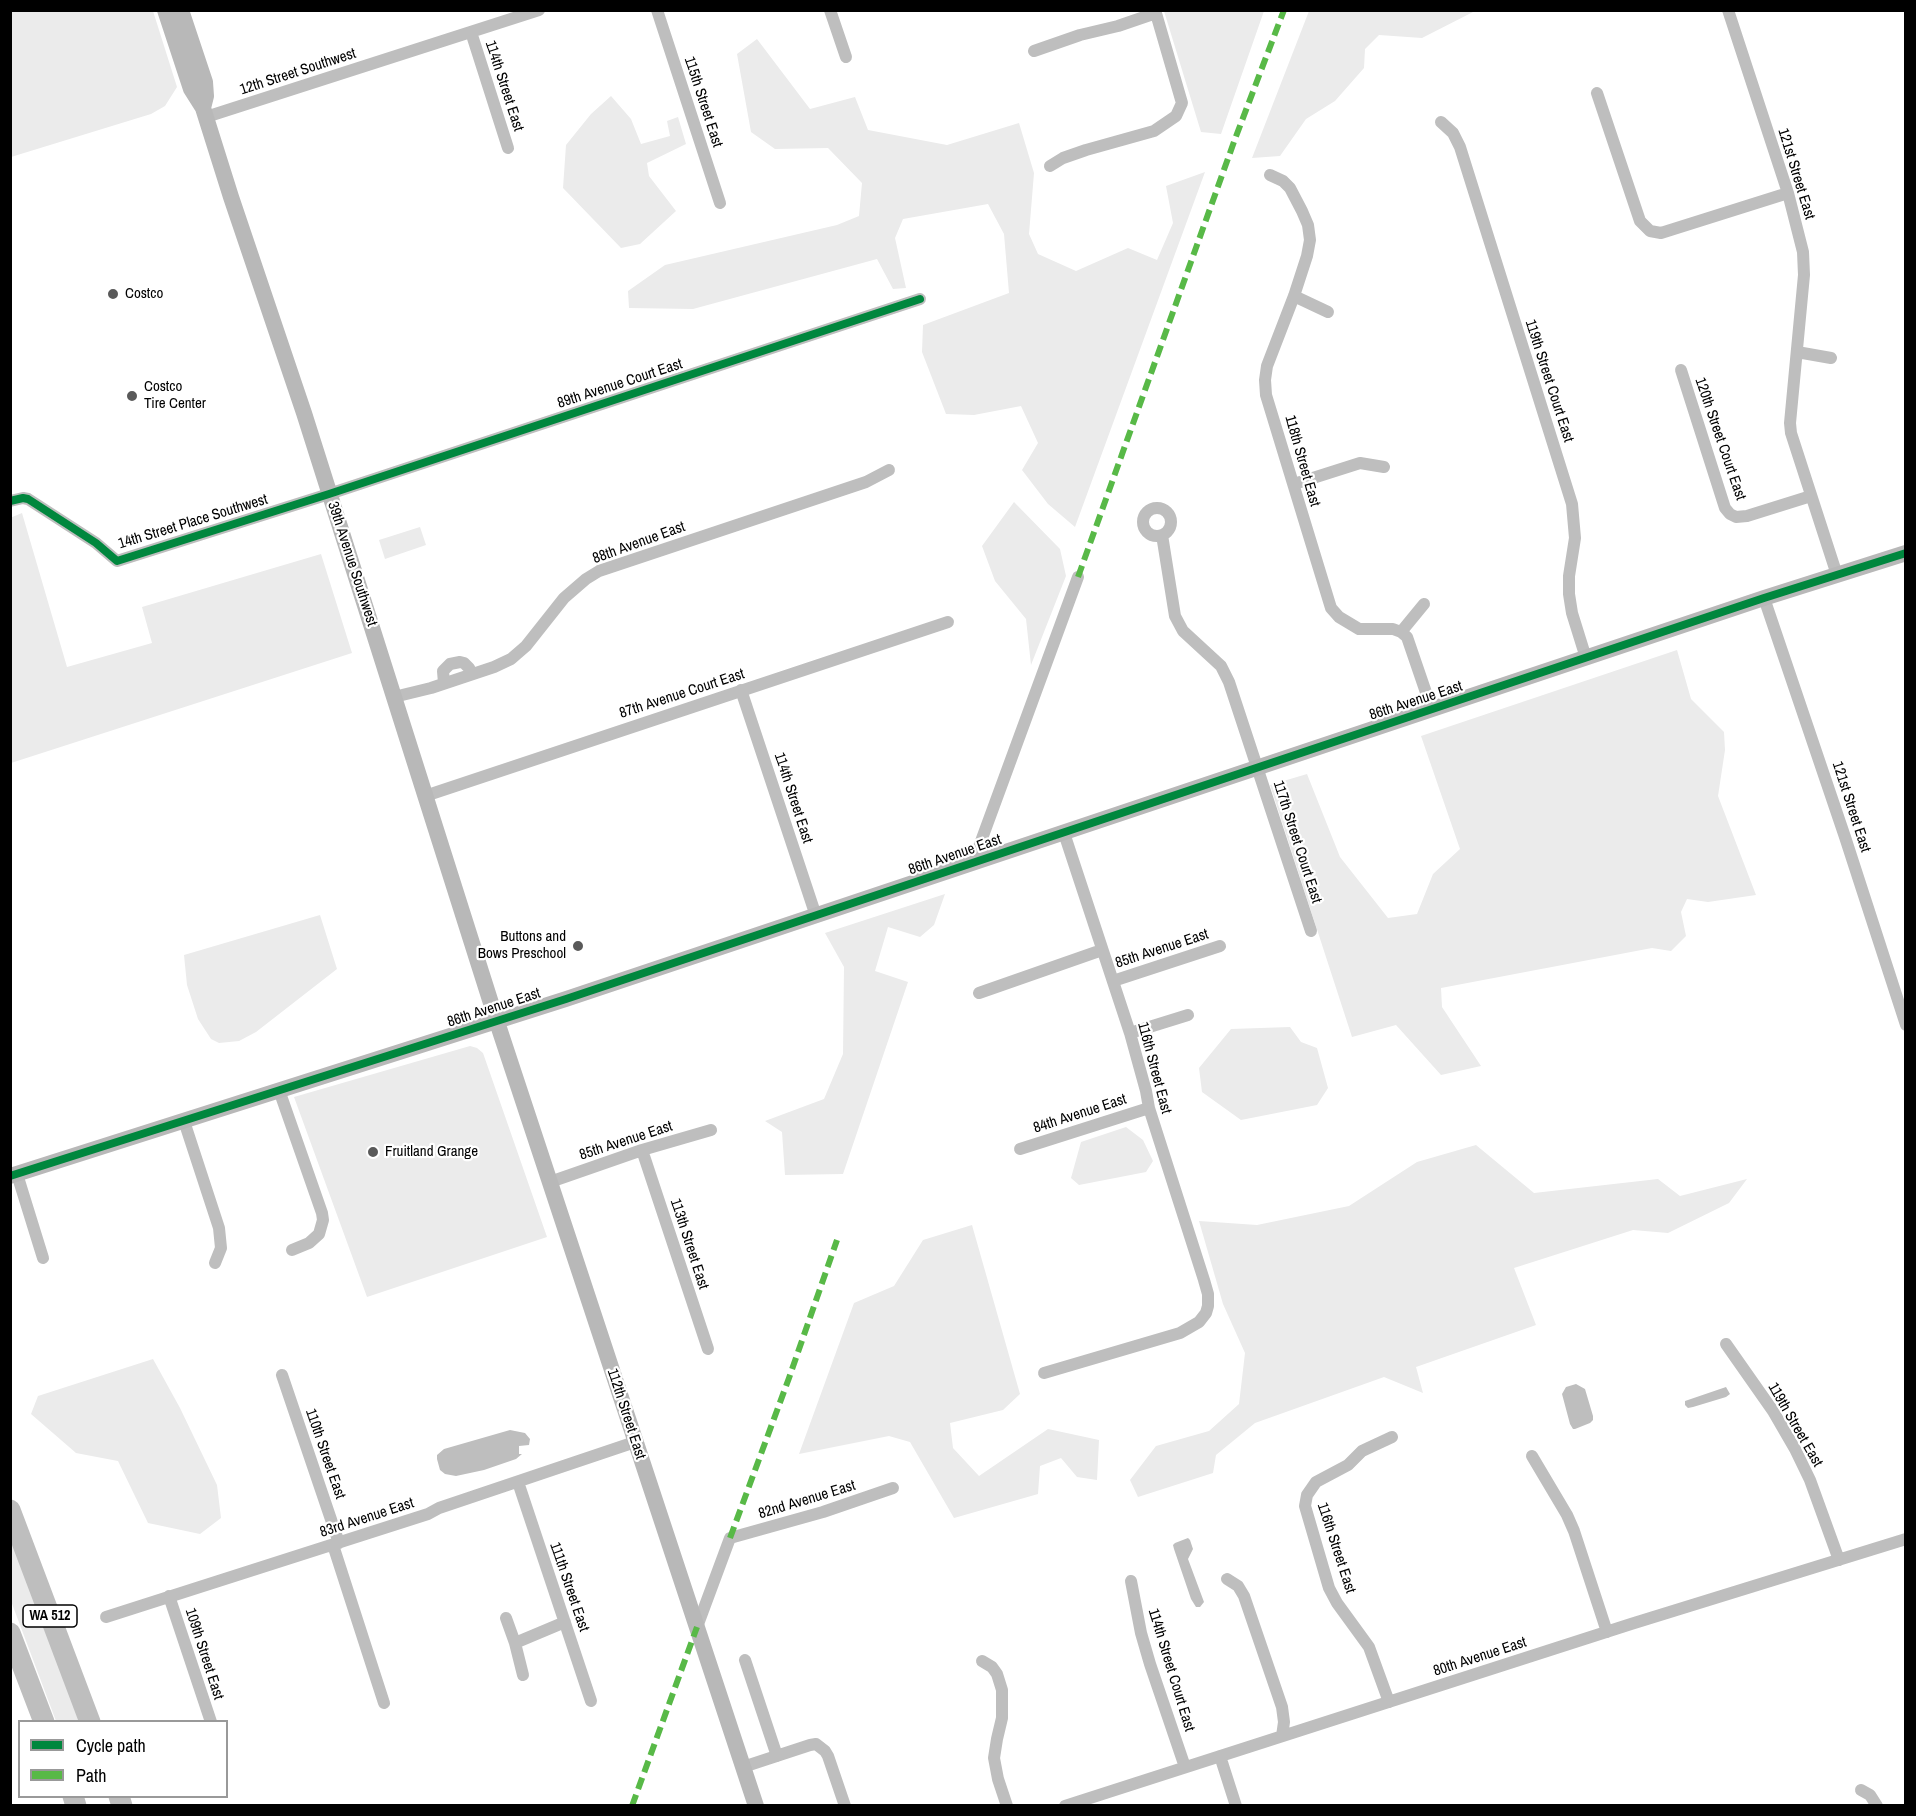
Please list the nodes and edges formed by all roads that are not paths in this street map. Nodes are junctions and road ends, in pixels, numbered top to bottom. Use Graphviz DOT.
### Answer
graph roads {
  1 [pos="165,10"];
  2 [pos="181,10"];
  3 [pos="538,10"];
  4 [pos="657,10"];
  5 [pos="830,10"];
  6 [pos="1728,10"];
  7 [pos="1155,12"];
  8 [pos="471,32"];
  9 [pos="1034,51"];
  10 [pos="846,57"];
  11 [pos="1597,93"];
  12 [pos="205,112"];
  13 [pos="1441,122"];
  14 [pos="508,148"];
  15 [pos="1050,166"];
  16 [pos="1270,175"];
  17 [pos="1788,193"];
  18 [pos="720,203"];
  19 [pos="1294,296"];
  20 [pos="920,299"];
  21 [pos="1328,312"];
  22 [pos="1797,352"];
  23 [pos="1831,358"];
  24 [pos="1681,370"];
  25 [pos="1384,467"];
  26 [pos="889,470"];
  27 [pos="1294,484"];
  28 [pos="329,494"];
  29 [pos="1811,496"];
  30 [pos="10,501"];
  31 [pos="1162,535"];
  32 [pos="1905,553"];
  33 [pos="1837,575"];
  34 [pos="1078,577"];
  35 [pos="1764,598"];
  36 [pos="1424,604"];
  37 [pos="948,622"];
  38 [pos="1401,632"];
  39 [pos="1586,658"];
  40 [pos="741,690"];
  41 [pos="394,697"];
  42 [pos="1432,710"];
  43 [pos="1257,768"];
  44 [pos="425,796"];
  45 [pos="1064,833"];
  46 [pos="973,863"];
  47 [pos="816,916"];
  48 [pos="1311,931"];
  49 [pos="1220,946"];
  50 [pos="1102,950"];
  51 [pos="1113,981"];
  52 [pos="979,993"];
  53 [pos="1188,1015"];
  54 [pos="497,1022"];
  55 [pos="1905,1026"];
  56 [pos="1130,1033"];
  57 [pos="279,1090"];
  58 [pos="1149,1108"];
  59 [pos="184,1121"];
  60 [pos="711,1130"];
  61 [pos="1020,1149"];
  62 [pos="642,1150"];
  63 [pos="14,1175"];
  64 [pos="550,1182"];
  65 [pos="292,1250"];
  66 [pos="43,1258"];
  67 [pos="214,1263"];
  68 [pos="1726,1344"];
  69 [pos="708,1349"];
  70 [pos="1044,1373"];
  71 [pos="282,1375"];
  72 [pos="1392,1437"];
  73 [pos="635,1442"];
  74 [pos="1532,1456"];
  75 [pos="518,1482"];
  76 [pos="893,1488"];
  77 [pos="10,1510"];
  78 [pos="1905,1541"];
  79 [pos="336,1544"];
  80 [pos="1839,1560"];
  81 [pos="1227,1579"];
  82 [pos="1131,1581"];
  83 [pos="169,1596"];
  84 [pos="106,1617"];
  85 [pos="506,1618"];
  86 [pos="565,1623"];
  87 [pos="697,1627"];
  88 [pos="1607,1632"];
  89 [pos="10,1633"];
  90 [pos="515,1643"];
  91 [pos="745,1660"];
  92 [pos="982,1660"];
  93 [pos="523,1675"];
  94 [pos="591,1701"];
  95 [pos="1389,1702"];
  96 [pos="384,1703"];
  97 [pos="43,1720"];
  98 [pos="89,1720"];
  99 [pos="210,1720"];
  100 [pos="1282,1736"];
  101 [pos="777,1756"];
  102 [pos="1220,1756"];
  103 [pos="743,1767"];
  104 [pos="1185,1767"];
  105 [pos="1861,1790"];
  106 [pos="756,1806"];
  107 [pos="845,1806"];
  108 [pos="1007,1806"];
  109 [pos="1065,1806"];
  110 [pos="1236,1806"];
  111 [pos="1877,1806"];
  1 -- 12 [label="street, 39th Avenue Southwest"];
  2 -- 12 [label="street, 39th Avenue Southwest"];
  3 -- 8 [label="street, 12th Street Southwest"];
  4 -- 18 [label="street, 115th Street East"];
  5 -- 10 [label="street"];
  6 -- 17 [label="street, 121st Street East"];
  7 -- 9 [label="street"];
  7 -- 15 [label="street"];
  8 -- 12 [label="street, 12th Street Southwest"];
  8 -- 14 [label="street, 114th Street East"];
  11 -- 17 [label="street"];
  12 -- 28 [label="street, 39th Avenue Southwest"];
  13 -- 39 [label="street, 119th Street Court East"];
  16 -- 19 [label="street, 118th Street East"];
  17 -- 22 [label="street, 121st Street East"];
  19 -- 21 [label="street"];
  19 -- 27 [label="street, 118th Street East"];
  20 -- 28 [label="street, 89th Avenue Court East"];
  22 -- 23 [label="street"];
  22 -- 29 [label="street, 121st Street East"];
  24 -- 29 [label="street, 120th Street Court East"];
  25 -- 27 [label="street"];
  26 -- 41 [label="street, 88th Avenue East"];
  27 -- 38 [label="street, 118th Street East"];
  28 -- 30 [label="street, 14th Street Place Southwest"];
  28 -- 41 [label="street, 39th Avenue Southwest"];
  29 -- 33 [label="street, 121st Street East"];
  31 -- 43 [label="street, 117th Street Court East"];
  32 -- 33 [label="street, 86th Avenue East"];
  33 -- 35 [label="street, 86th Avenue East"];
  34 -- 46 [label="street"];
  35 -- 39 [label="street, 86th Avenue East"];
  35 -- 55 [label="street, 121st Street East"];
  36 -- 38 [label="street"];
  37 -- 40 [label="street, 87th Avenue Court East"];
  38 -- 42 [label="street"];
  39 -- 42 [label="street, 86th Avenue East"];
  40 -- 44 [label="street, 87th Avenue Court East"];
  40 -- 47 [label="street, 114th Street East"];
  41 -- 44 [label="street, 39th Avenue Southwest"];
  42 -- 43 [label="street, 86th Avenue East"];
  43 -- 45 [label="street, 86th Avenue East"];
  43 -- 48 [label="street, 117th Street Court East"];
  44 -- 54 [label="street, 39th Avenue Southwest"];
  45 -- 46 [label="street, 86th Avenue East"];
  45 -- 50 [label="street, 116th Street East"];
  46 -- 47 [label="street, 86th Avenue East"];
  47 -- 54 [label="street, 86th Avenue East"];
  49 -- 51 [label="street, 85th Avenue East"];
  50 -- 51 [label="street, 116th Street East"];
  50 -- 52 [label="street"];
  51 -- 56 [label="street, 116th Street East"];
  53 -- 56 [label="street"];
  54 -- 57 [label="street, 86th Avenue East"];
  54 -- 64 [label="street, 112th Street East"];
  56 -- 58 [label="street, 116th Street East"];
  57 -- 59 [label="street, 86th Avenue East"];
  57 -- 65 [label="street"];
  58 -- 61 [label="street, 84th Avenue East"];
  58 -- 70 [label="street, 116th Street East"];
  59 -- 63 [label="street, 86th Avenue East"];
  59 -- 67 [label="street"];
  60 -- 62 [label="street, 85th Avenue East"];
  62 -- 64 [label="street, 85th Avenue East"];
  62 -- 69 [label="street, 113th Street East"];
  63 -- 66 [label="street"];
  64 -- 73 [label="street, 112th Street East"];
  68 -- 80 [label="street, 119th Street East"];
  71 -- 79 [label="street, 110th Street East"];
  72 -- 95 [label="street, 116th Street East"];
  73 -- 75 [label="street, 83rd Avenue East"];
  73 -- 87 [label="street, 112th Street East"];
  74 -- 88 [label="street"];
  75 -- 79 [label="street, 83rd Avenue East"];
  75 -- 86 [label="street, 111th Street East"];
  76 -- 87 [label="street, 82nd Avenue East"];
  77 -- 98 [label="highway, WA 512"];
  78 -- 80 [label="street, 80th Avenue East"];
  79 -- 83 [label="street, 83rd Avenue East"];
  79 -- 96 [label="street, 110th Street East"];
  80 -- 88 [label="street, 80th Avenue East"];
  81 -- 100 [label="street"];
  82 -- 104 [label="street, 114th Street Court East"];
  83 -- 84 [label="street, 83rd Avenue East"];
  83 -- 99 [label="street, 109th Street East"];
  85 -- 90 [label="street"];
  86 -- 90 [label="street"];
  86 -- 94 [label="street, 111th Street East"];
  87 -- 103 [label="street, 112th Street East"];
  88 -- 95 [label="street, 80th Avenue East"];
  89 -- 97 [label="highway, WA 512"];
  90 -- 93 [label="street"];
  91 -- 101 [label="street"];
  92 -- 108 [label="street"];
  95 -- 100 [label="street, 80th Avenue East"];
  100 -- 102 [label="street, 80th Avenue East"];
  101 -- 103 [label="street"];
  101 -- 107 [label="street"];
  102 -- 104 [label="street, 80th Avenue East"];
  102 -- 110 [label="street"];
  103 -- 106 [label="street, 112th Street East"];
  104 -- 109 [label="street, 80th Avenue East"];
  105 -- 111 [label="street"];
}
